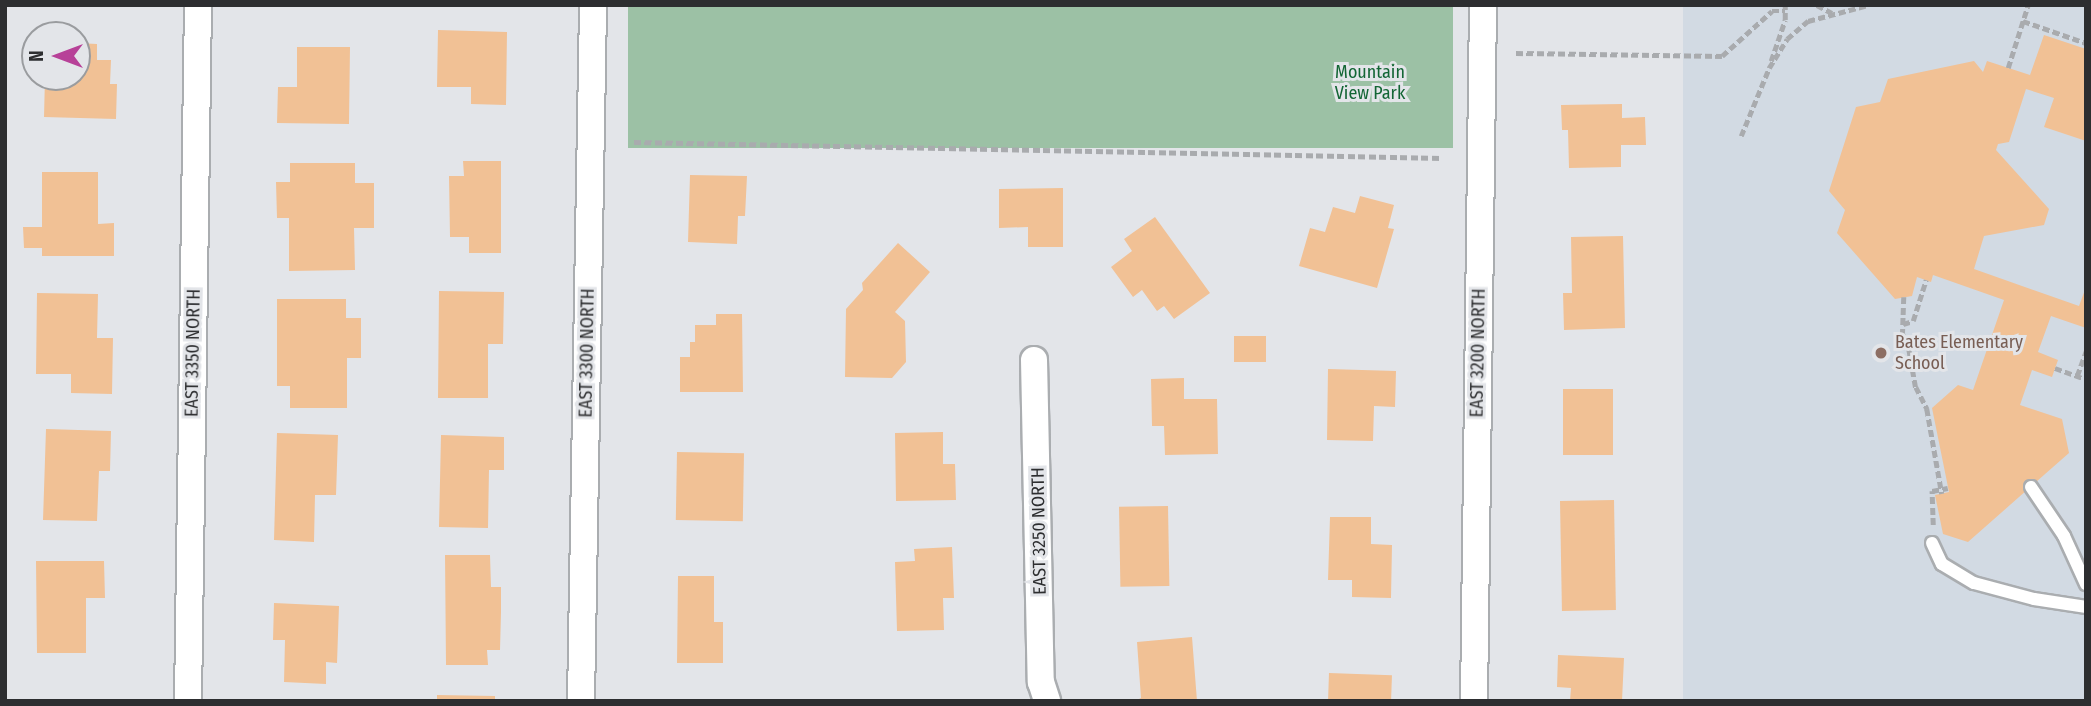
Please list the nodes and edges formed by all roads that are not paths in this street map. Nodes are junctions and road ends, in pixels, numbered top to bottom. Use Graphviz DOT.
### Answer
graph roads {
  1 [pos="198,5"];
  2 [pos="593,5"];
  3 [pos="1483,5"];
  4 [pos="1034,360"];
  5 [pos="2031,487"];
  6 [pos="1931,543"];
  7 [pos="2086,584"];
  8 [pos="2086,607"];
  9 [pos="188,701"];
  10 [pos="581,701"];
  11 [pos="1046,701"];
  12 [pos="1474,701"];
  1 -- 9 [label="street, EAST 3350 NORTH"];
  2 -- 10 [label="street, EAST 3300 NORTH"];
  3 -- 12 [label="street, EAST 3200 NORTH"];
  4 -- 11 [label="street, EAST 3250 NORTH"];
  5 -- 7 [label="lane"];
  6 -- 8 [label="lane"];
}
